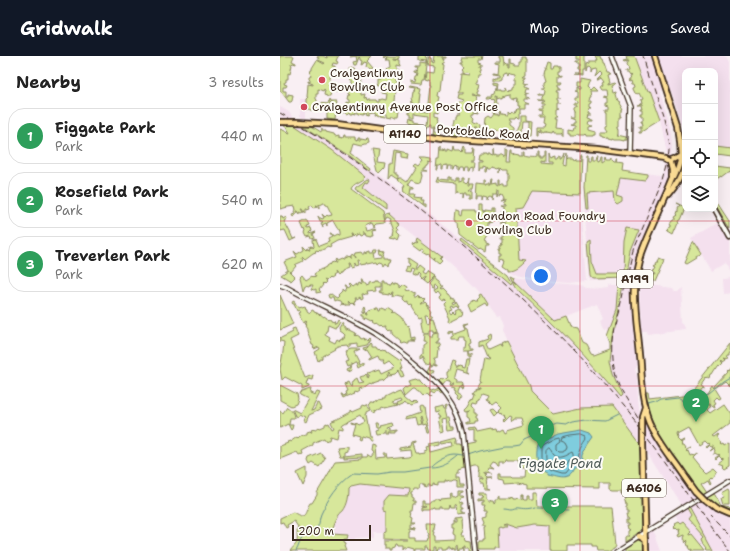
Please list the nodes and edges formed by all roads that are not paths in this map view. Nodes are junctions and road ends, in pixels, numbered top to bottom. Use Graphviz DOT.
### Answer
graph roads {
  1 [pos="612,56"];
  2 [pos="655,56"];
  3 [pos="280,122"];
  4 [pos="681,140"];
  5 [pos="682,145"];
  6 [pos="630,153"];
  7 [pos="681,154"];
  8 [pos="668,159"];
  9 [pos="682,165"];
  10 [pos="680,178"];
  11 [pos="673,180"];
  12 [pos="665,198"];
  13 [pos="713,212"];
  14 [pos="716,212"];
  15 [pos="724,228"];
  16 [pos="730,238"];
  17 [pos="280,285"];
  18 [pos="646,408"];
  19 [pos="730,480"];
  20 [pos="730,515"];
  21 [pos="646,532"];
  22 [pos="639,536"];
  23 [pos="646,540"];
  24 [pos="476,551"];
  25 [pos="615,551"];
  26 [pos="646,551"];
  1 -- 6 [label="street"];
  2 -- 4 [label="main road, A199"];
  3 -- 6 [label="main road, Portobello Road / A1140, bridge"];
  4 -- 5 [label="main road, A199"];
  4 -- 7 [label="main road, A199"];
  6 -- 8 [label="main road, Portobello Road / A1140"];
  7 -- 8 [label="main road"];
  7 -- 9 [label="main road, A199"];
  8 -- 9 [label="main road, Portobello Road / A1140"];
  8 -- 11 [label="main road"];
  9 -- 10 [label="main road, A199"];
  9 -- 11 [label="main road, A199"];
  9 -- 12 [label="main road, A199"];
  10 -- 12 [label="main road, A199"];
  11 -- 12 [label="main road, A199"];
  12 -- 18 [label="main road, A199"];
  13 -- 15 [label="main road"];
  14 -- 15 [label="main road"];
  15 -- 16 [label="main road"];
  17 -- 24 [label="street"];
  18 -- 20 [label="main road, A199, bridge"];
  18 -- 21 [label="main road, A6106"];
  19 -- 21 [label="street"];
  21 -- 22 [label="street"];
  21 -- 23 [label="main road, A6106"];
  22 -- 23 [label="main road"];
  22 -- 25 [label="street"];
  23 -- 26 [label="main road, A6106"];
}
